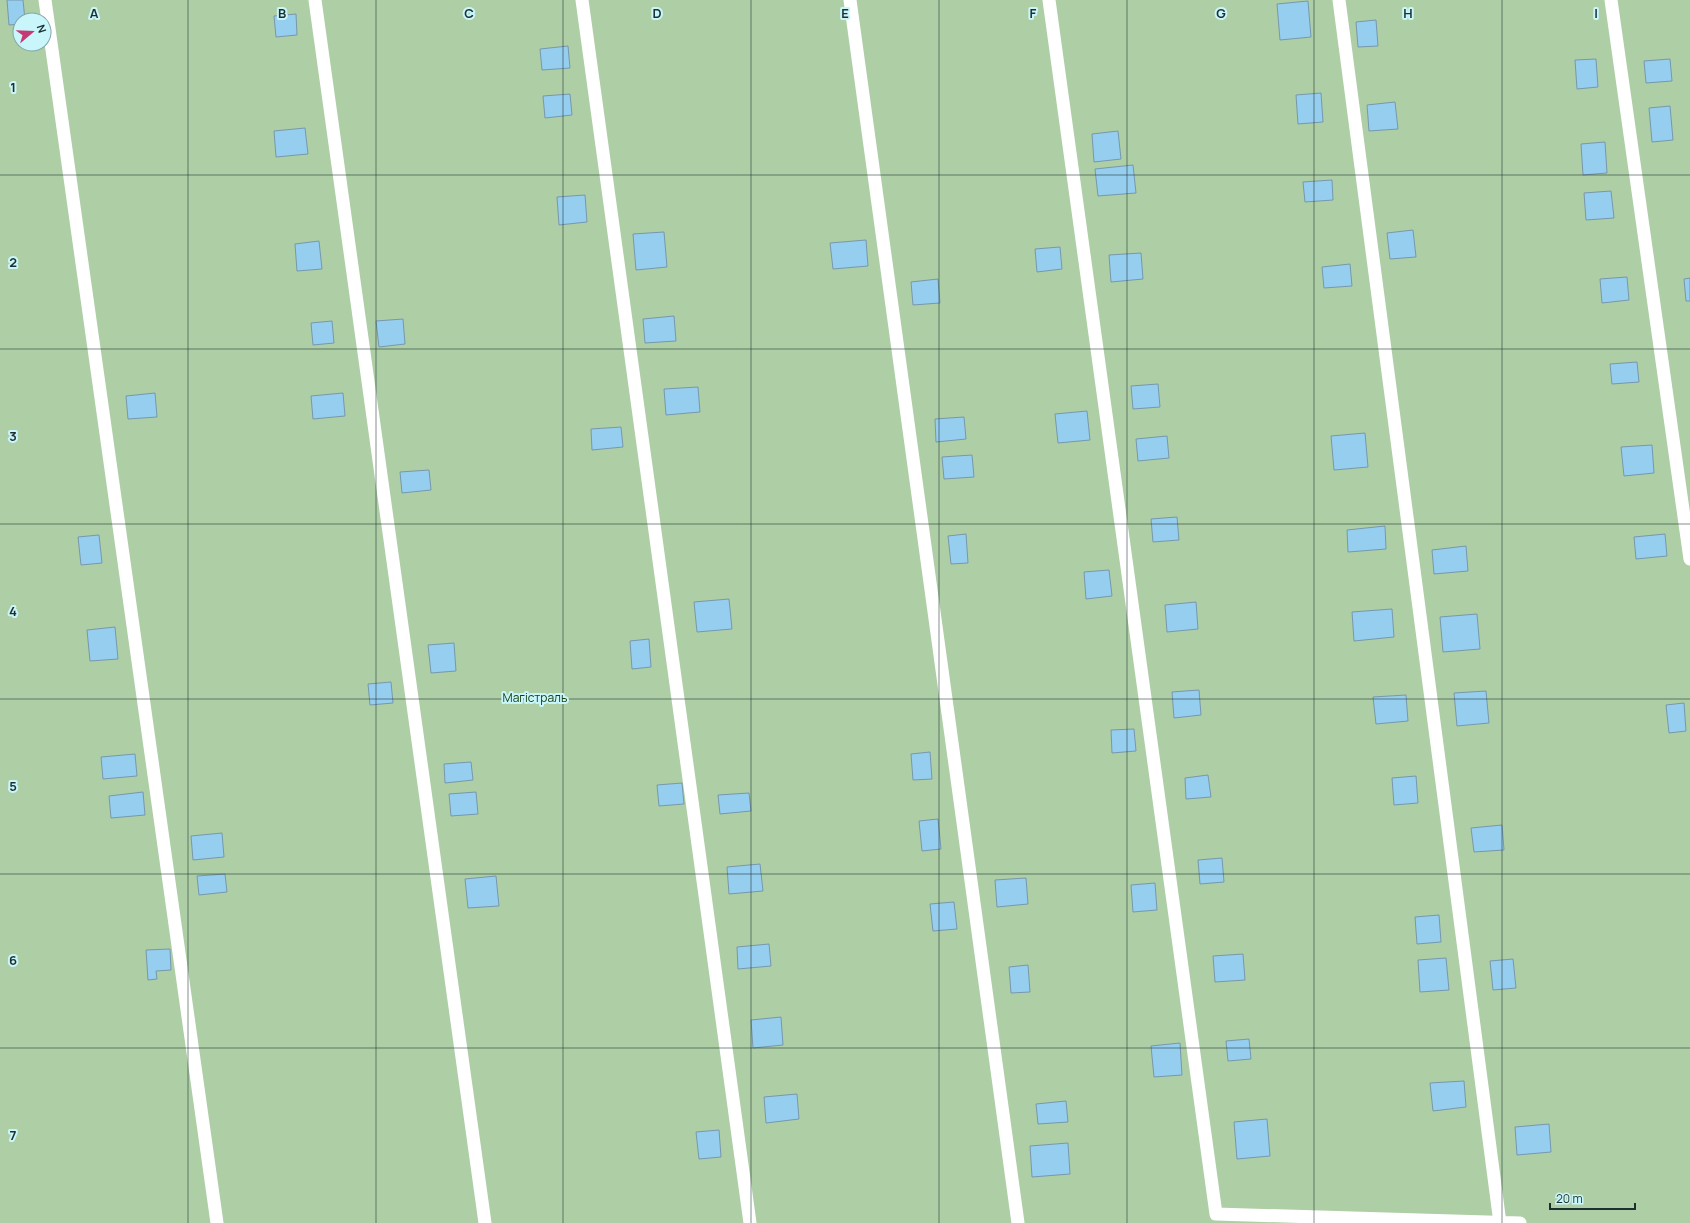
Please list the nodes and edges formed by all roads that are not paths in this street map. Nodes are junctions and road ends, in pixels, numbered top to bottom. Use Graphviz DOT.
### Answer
graph roads {
  1 [pos="45,0"];
  2 [pos="314,0"];
  3 [pos="582,0"];
  4 [pos="850,0"];
  5 [pos="1049,0"];
  6 [pos="1339,0"];
  7 [pos="1611,0"];
  8 [pos="1690,559"];
  9 [pos="1216,1218"];
  10 [pos="217,1223"];
  11 [pos="485,1223"];
  12 [pos="750,1223"];
  13 [pos="1018,1223"];
  14 [pos="1500,1223"];
  15 [pos="1520,1223"];
  1 -- 10 [label="lane"];
  2 -- 11 [label="lane"];
  3 -- 12 [label="lane"];
  4 -- 13 [label="lane"];
  5 -- 9 [label="lane"];
  6 -- 14 [label="lane"];
  7 -- 8 [label="lane"];
  9 -- 14 [label="lane"];
  14 -- 15 [label="lane"];
}
